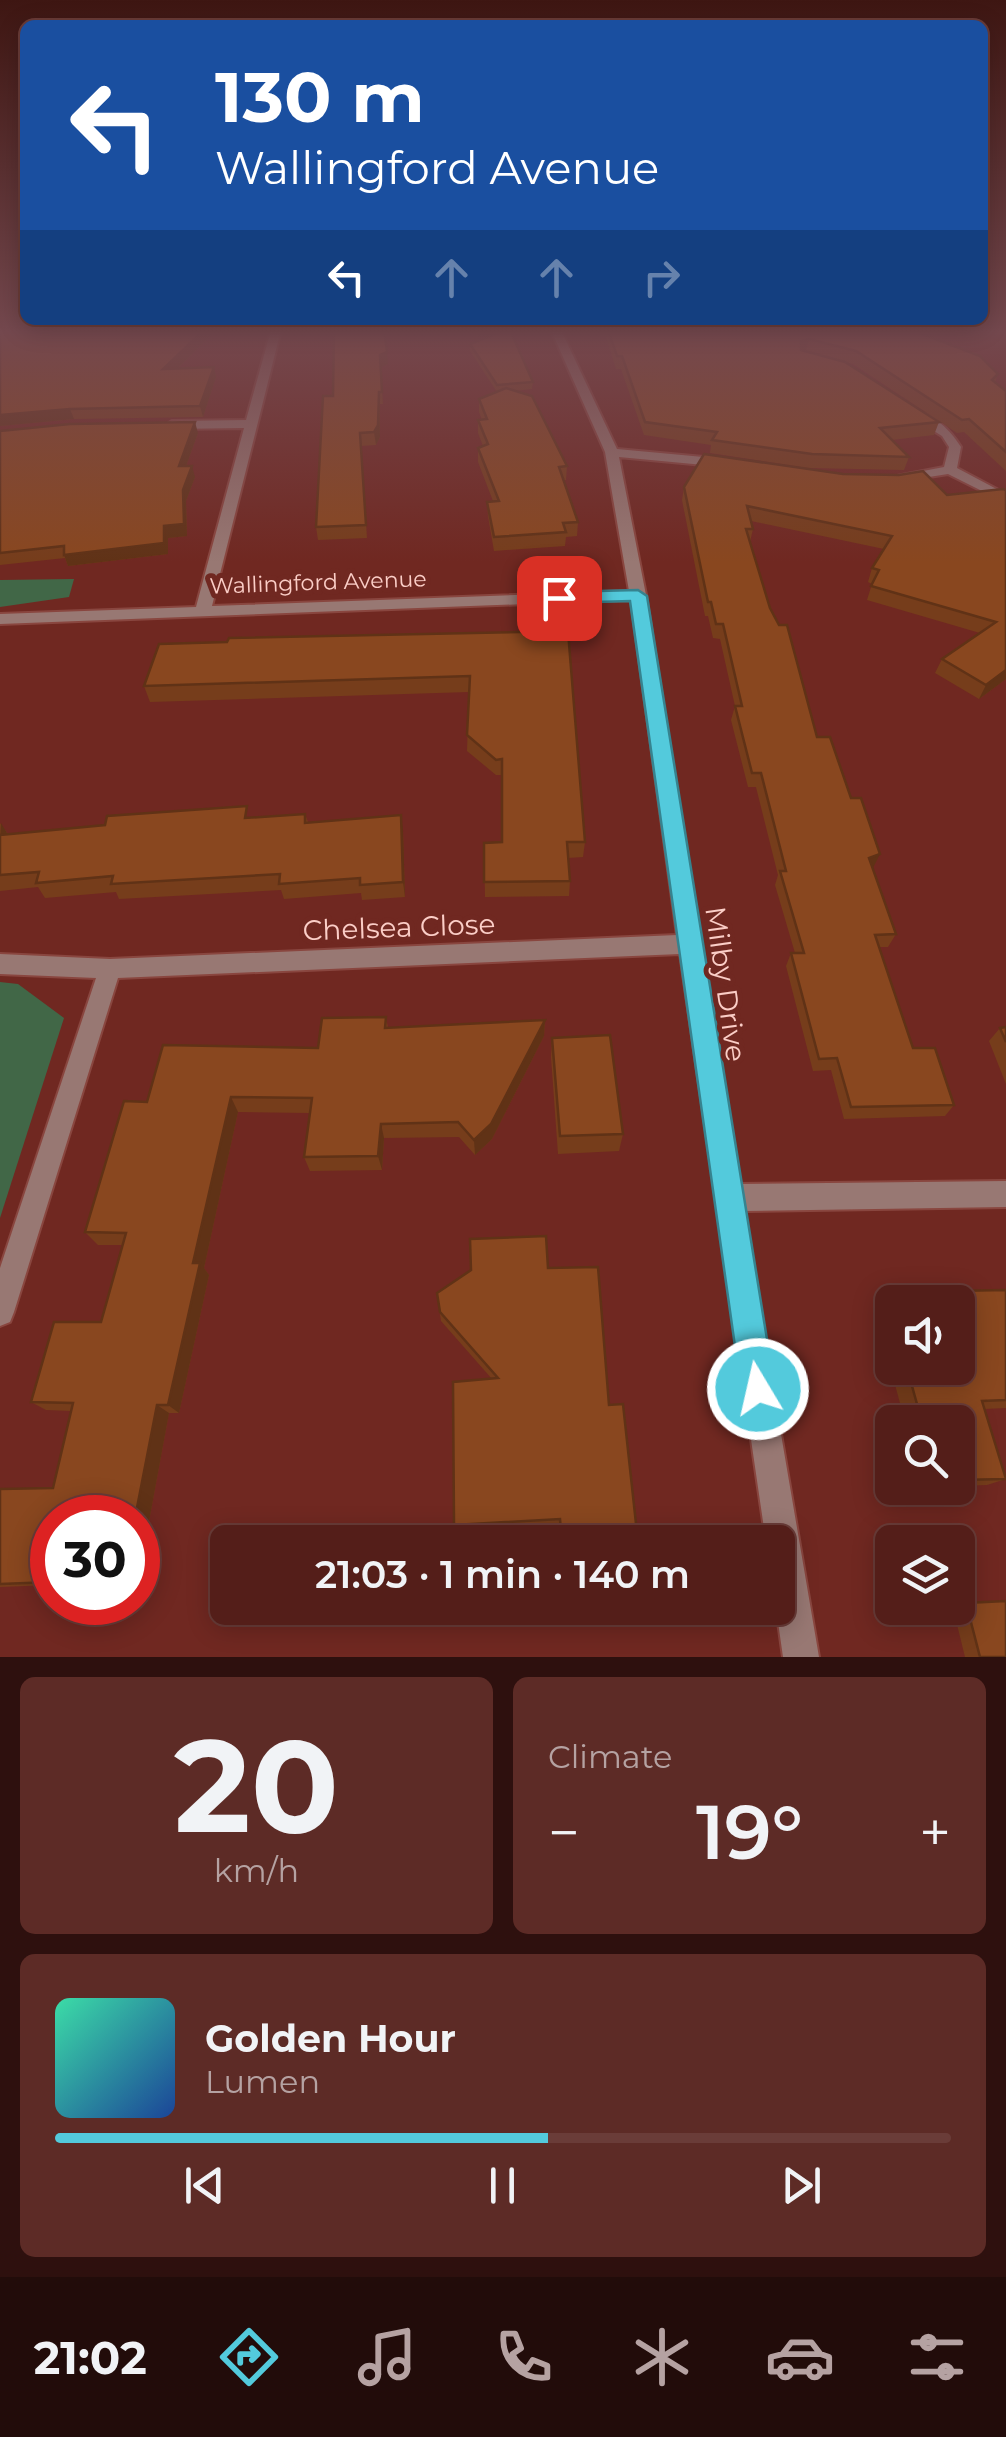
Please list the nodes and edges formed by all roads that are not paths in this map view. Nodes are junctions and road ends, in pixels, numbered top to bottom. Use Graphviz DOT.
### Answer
graph roads {
  1 [pos="255,407"];
  2 [pos="591,407"];
  3 [pos="908,408"];
  4 [pos="251,424"];
  5 [pos="153,426"];
  6 [pos="612,452"];
  7 [pos="740,466"];
  8 [pos="950,470"];
  9 [pos="889,480"];
  10 [pos="1006,500"];
  11 [pos="638,596"];
  12 [pos="204,608"];
  13 [pos="0,618"];
  14 [pos="690,944"];
  15 [pos="0,964"];
  16 [pos="110,969"];
  17 [pos="1006,1194"];
  18 [pos="727,1198"];
  19 [pos="0,1312"];
  20 [pos="801,1657"];
  1 -- 4 [label="street"];
  2 -- 6 [label="street, Milby Drive"];
  3 -- 8 [label="street"];
  4 -- 5 [label="street"];
  4 -- 12 [label="street"];
  6 -- 7 [label="street"];
  6 -- 11 [label="street, Milby Drive"];
  8 -- 9 [label="street"];
  8 -- 10 [label="street"];
  11 -- 12 [label="street, Wallingford Avenue"];
  11 -- 14 [label="street, Milby Drive"];
  12 -- 13 [label="street, Wallingford Avenue"];
  14 -- 16 [label="street, Chelsea Close"];
  14 -- 18 [label="street, Milby Drive"];
  15 -- 16 [label="street, Chelsea Close"];
  16 -- 19 [label="street"];
  17 -- 18 [label="street"];
  18 -- 20 [label="street, Milby Drive"];
}
